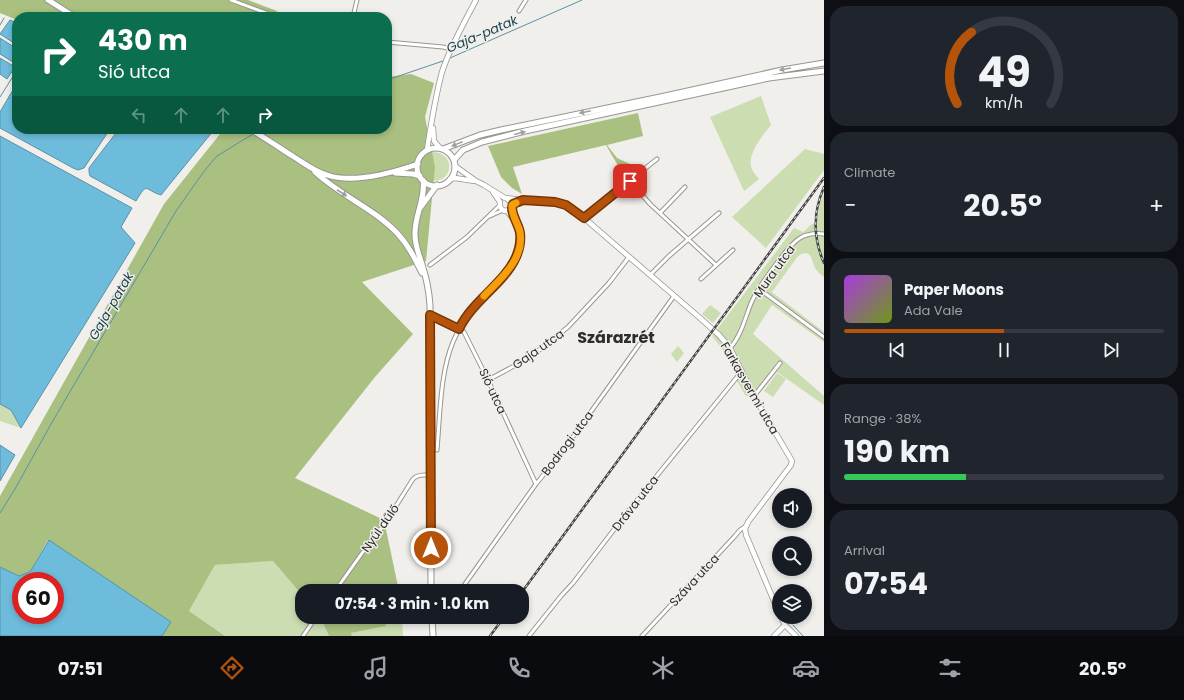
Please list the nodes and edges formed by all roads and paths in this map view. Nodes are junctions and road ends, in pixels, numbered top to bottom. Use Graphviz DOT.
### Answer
graph roads {
  1 [pos="48,0"];
  2 [pos="231,0"];
  3 [pos="357,0"];
  4 [pos="476,0"];
  5 [pos="526,0"];
  6 [pos="519,11"];
  7 [pos="67,12"];
  8 [pos="263,12"];
  9 [pos="354,12"];
  10 [pos="392,42"];
  11 [pos="450,50"];
  12 [pos="824,63"];
  13 [pos="824,71"];
  14 [pos="432,114"];
  15 [pos="258,134"];
  16 [pos="441,149"];
  17 [pos="427,150"];
  18 [pos="454,160"];
  19 [pos="657,160"];
  20 [pos="418,164"];
  21 [pos="455,166"];
  22 [pos="312,169"];
  23 [pos="390,173"];
  24 [pos="422,178"];
  25 [pos="450,179"];
  26 [pos="476,181"];
  27 [pos="630,181"];
  28 [pos="437,185"];
  29 [pos="685,187"];
  30 [pos="492,191"];
  31 [pos="506,198"];
  32 [pos="523,200"];
  33 [pos="500,204"];
  34 [pos="512,206"];
  35 [pos="419,210"];
  36 [pos="504,211"];
  37 [pos="660,213"];
  38 [pos="719,213"];
  39 [pos="488,217"];
  40 [pos="584,218"];
  41 [pos="518,226"];
  42 [pos="824,234"];
  43 [pos="688,239"];
  44 [pos="733,250"];
  45 [pos="629,257"];
  46 [pos="716,265"];
  47 [pos="430,266"];
  48 [pos="650,275"];
  49 [pos="701,279"];
  50 [pos="427,282"];
  51 [pos="760,289"];
  52 [pos="674,296"];
  53 [pos="430,315"];
  54 [pos="459,329"];
  55 [pos="824,337"];
  56 [pos="730,348"];
  57 [pos="780,362"];
  58 [pos="742,371"];
  59 [pos="488,380"];
  60 [pos="754,396"];
  61 [pos="437,450"];
  62 [pos="430,475"];
  63 [pos="536,484"];
  64 [pos="746,526"];
  65 [pos="340,584"];
  66 [pos="431,584"];
  67 [pos="465,584"];
  68 [pos="772,596"];
  69 [pos="311,624"];
  70 [pos="432,624"];
  71 [pos="785,625"];
  72 [pos="302,636"];
  73 [pos="433,636"];
  74 [pos="529,636"];
  75 [pos="642,636"];
  76 [pos="774,636"];
  77 [pos="796,636"];
  1 -- 7 [label="main road"];
  2 -- 8 [label="street"];
  3 -- 9 [label="street"];
  4 -- 11 [label="street"];
  5 -- 6 [label="street"];
  10 -- 11 [label="street"];
  11 -- 14 [label="street"];
  12 -- 16 [label="main road, one-way"];
  18 -- 13 [label="main road, one-way"];
  14 -- 16 [label="street"];
  14 -- 17 [label="street"];
  15 -- 22 [label="main road"];
  16 -- 17 [label="main road"];
  16 -- 18 [label="main road"];
  17 -- 20 [label="main road"];
  18 -- 21 [label="main road"];
  19 -- 27 [label="street"];
  20 -- 23 [label="main road"];
  20 -- 24 [label="main road"];
  21 -- 25 [label="main road"];
  21 -- 26 [label="street"];
  22 -- 23 [label="main road"];
  22 -- 50 [label="main road, one-way"];
  23 -- 24 [label="main road"];
  24 -- 28 [label="main road"];
  24 -- 35 [label="main road"];
  25 -- 26 [label="street"];
  25 -- 28 [label="main road"];
  26 -- 30 [label="street"];
  27 -- 37 [label="street"];
  27 -- 40 [label="street"];
  28 -- 35 [label="main road"];
  29 -- 37 [label="street"];
  30 -- 31 [label="street"];
  30 -- 33 [label="street"];
  31 -- 32 [label="street, Farkasvermi utca"];
  31 -- 33 [label="street"];
  31 -- 34 [label="street"];
  32 -- 34 [label="street"];
  32 -- 40 [label="street, Farkasvermi utca"];
  33 -- 36 [label="street"];
  33 -- 39 [label="street"];
  34 -- 36 [label="street"];
  34 -- 41 [label="street"];
  35 -- 50 [label="main road"];
  36 -- 39 [label="street"];
  36 -- 41 [label="street"];
  37 -- 43 [label="street"];
  38 -- 43 [label="street"];
  39 -- 47 [label="street"];
  40 -- 45 [label="street, Farkasvermi utca"];
  41 -- 54 [label="street"];
  42 -- 51 [label="street, Mura utca"];
  43 -- 46 [label="street"];
  43 -- 48 [label="street"];
  44 -- 46 [label="street"];
  45 -- 48 [label="street, Farkasvermi utca"];
  45 -- 59 [label="street, Gaja utca"];
  46 -- 49 [label="street"];
  48 -- 52 [label="street, Farkasvermi utca"];
  50 -- 53 [label="main road"];
  51 -- 55 [label="street"];
  51 -- 56 [label="street, Mura utca"];
  52 -- 56 [label="street, Farkasvermi utca"];
  52 -- 63 [label="street, Bodrogi utca"];
  53 -- 54 [label="street, Sió utca"];
  53 -- 62 [label="main road"];
  54 -- 59 [label="street, Sió utca"];
  54 -- 61 [label="street"];
  56 -- 58 [label="street, Farkasvermi utca"];
  57 -- 60 [label="street"];
  58 -- 60 [label="street, Farkasvermi utca"];
  58 -- 74 [label="street, Dráva utca"];
  59 -- 63 [label="street, Sió utca"];
  60 -- 64 [label="street, Farkasvermi utca"];
  62 -- 65 [label="street, Nyúl dűlő"];
  62 -- 66 [label="main road"];
  63 -- 67 [label="street, Bodrogi utca"];
  64 -- 68 [label="street"];
  64 -- 75 [label="street, Száva utca"];
  69 -- 72 [label="street"];
  70 -- 73 [label="main road"];
  71 -- 76 [label="street"];
  71 -- 77 [label="street"];
}
